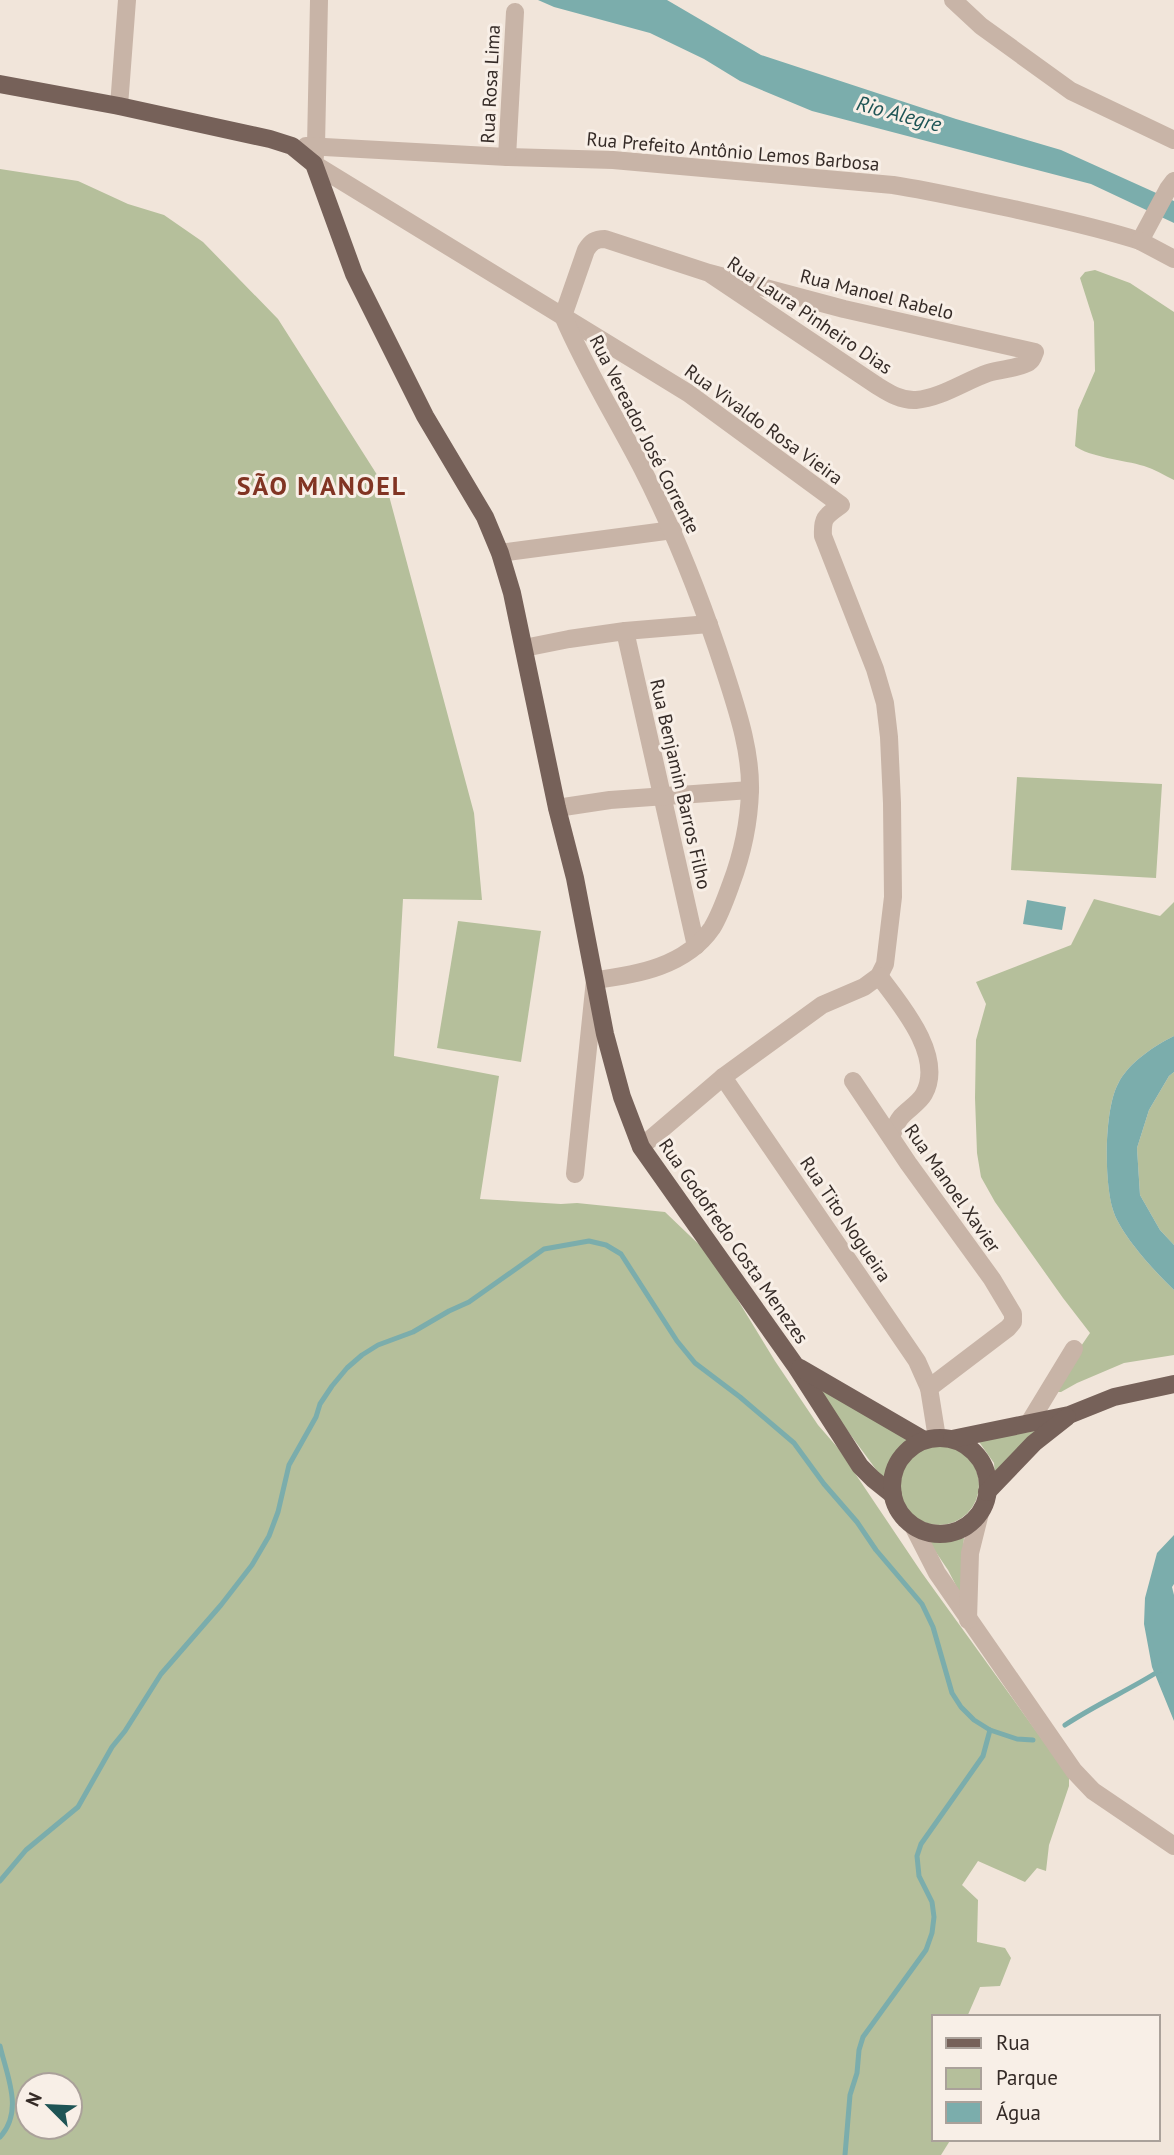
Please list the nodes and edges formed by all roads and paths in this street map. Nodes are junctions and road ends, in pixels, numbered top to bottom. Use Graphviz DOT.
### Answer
graph roads {
  1 [pos="127,0"];
  2 [pos="319,0"];
  3 [pos="953,0"];
  4 [pos="515,12"];
  5 [pos="0,84"];
  6 [pos="119,106"];
  7 [pos="1174,140"];
  8 [pos="292,146"];
  9 [pos="316,146"];
  10 [pos="507,158"];
  11 [pos="314,164"];
  12 [pos="1171,185"];
  13 [pos="1140,241"];
  14 [pos="1174,259"];
  15 [pos="709,273"];
  16 [pos="563,316"];
  17 [pos="1035,352"];
  18 [pos="673,530"];
  19 [pos="500,553"];
  20 [pos="709,624"];
  21 [pos="625,631"];
  22 [pos="524,648"];
  23 [pos="750,790"];
  24 [pos="663,796"];
  25 [pos="557,808"];
  26 [pos="696,946"];
  27 [pos="879,976"];
  28 [pos="595,980"];
  29 [pos="723,1077"];
  30 [pos="853,1081"];
  31 [pos="891,1137"];
  32 [pos="641,1146"];
  33 [pos="575,1174"];
  34 [pos="1074,1349"];
  35 [pos="795,1365"];
  36 [pos="1174,1384"];
  37 [pos="929,1388"];
  38 [pos="1069,1415"];
  39 [pos="1029,1423"];
  40 [pos="938,1439"];
  41 [pos="987,1492"];
  42 [pos="893,1495"];
  43 [pos="980,1513"];
  44 [pos="913,1526"];
  45 [pos="968,1620"];
  46 [pos="1174,1846"];
  1 -- 6 [label="street"];
  2 -- 9 [label="street"];
  3 -- 7 [label="street"];
  4 -- 10 [label="street, Rua Rosa Lima"];
  5 -- 6 [label="main road"];
  6 -- 8 [label="main road"];
  8 -- 9 [label="street, Rua Prefeito Antônio Lemos Barbosa"];
  8 -- 11 [label="main road"];
  9 -- 10 [label="street, Rua Prefeito Antônio Lemos Barbosa"];
  9 -- 11 [label="street"];
  10 -- 13 [label="street, Rua Prefeito Antônio Lemos Barbosa"];
  11 -- 16 [label="street, Rua Vivaldo Rosa Vieira"];
  11 -- 19 [label="main road, Rua Godofredo Costa Menezes"];
  12 -- 13 [label="street"];
  13 -- 14 [label="street, Rua Prefeito Antônio Lemos Barbosa"];
  15 -- 16 [label="street, Rua Laura Pinheiro Dias"];
  15 -- 17 [label="street, Rua Manoel Rabelo"];
  15 -- 17 [label="street, Rua Laura Pinheiro Dias"];
  16 -- 18 [label="street, Rua Vereador José Corrente"];
  16 -- 27 [label="street, Rua Vivaldo Rosa Vieira"];
  18 -- 19 [label="street"];
  18 -- 20 [label="street, Rua Vereador José Corrente"];
  19 -- 22 [label="main road, Rua Godofredo Costa Menezes"];
  20 -- 21 [label="street"];
  20 -- 23 [label="street, Rua Vereador José Corrente"];
  21 -- 22 [label="street"];
  21 -- 24 [label="street, Rua Benjamin Barros Filho"];
  22 -- 25 [label="main road, Rua Godofredo Costa Menezes"];
  23 -- 24 [label="street"];
  23 -- 26 [label="street, Rua Vereador José Corrente"];
  24 -- 25 [label="street"];
  24 -- 26 [label="street, Rua Benjamin Barros Filho"];
  25 -- 28 [label="main road, Rua Godofredo Costa Menezes"];
  26 -- 28 [label="street, Rua Vereador José Corrente"];
  27 -- 29 [label="street"];
  27 -- 31 [label="street"];
  28 -- 32 [label="main road, Rua Godofredo Costa Menezes"];
  28 -- 33 [label="street"];
  29 -- 32 [label="street"];
  29 -- 37 [label="street, Rua Tito Nogueira"];
  30 -- 31 [label="street, Rua Manoel Xavier"];
  31 -- 37 [label="street, Rua Manoel Xavier"];
  32 -- 35 [label="main road, Rua Godofredo Costa Menezes"];
  34 -- 39 [label="street"];
  35 -- 40 [label="main road"];
  35 -- 42 [label="main road, Rua Godofredo Costa Menezes"];
  36 -- 38 [label="main road"];
  37 -- 40 [label="street, Rua Tito Nogueira"];
  38 -- 39 [label="main road"];
  38 -- 41 [label="main road"];
  39 -- 40 [label="main road"];
  40 -- 41 [label="main road"];
  40 -- 42 [label="main road"];
  41 -- 43 [label="main road"];
  42 -- 44 [label="main road"];
  43 -- 44 [label="main road"];
  43 -- 45 [label="street"];
  44 -- 45 [label="street"];
  45 -- 46 [label="street"];
}
